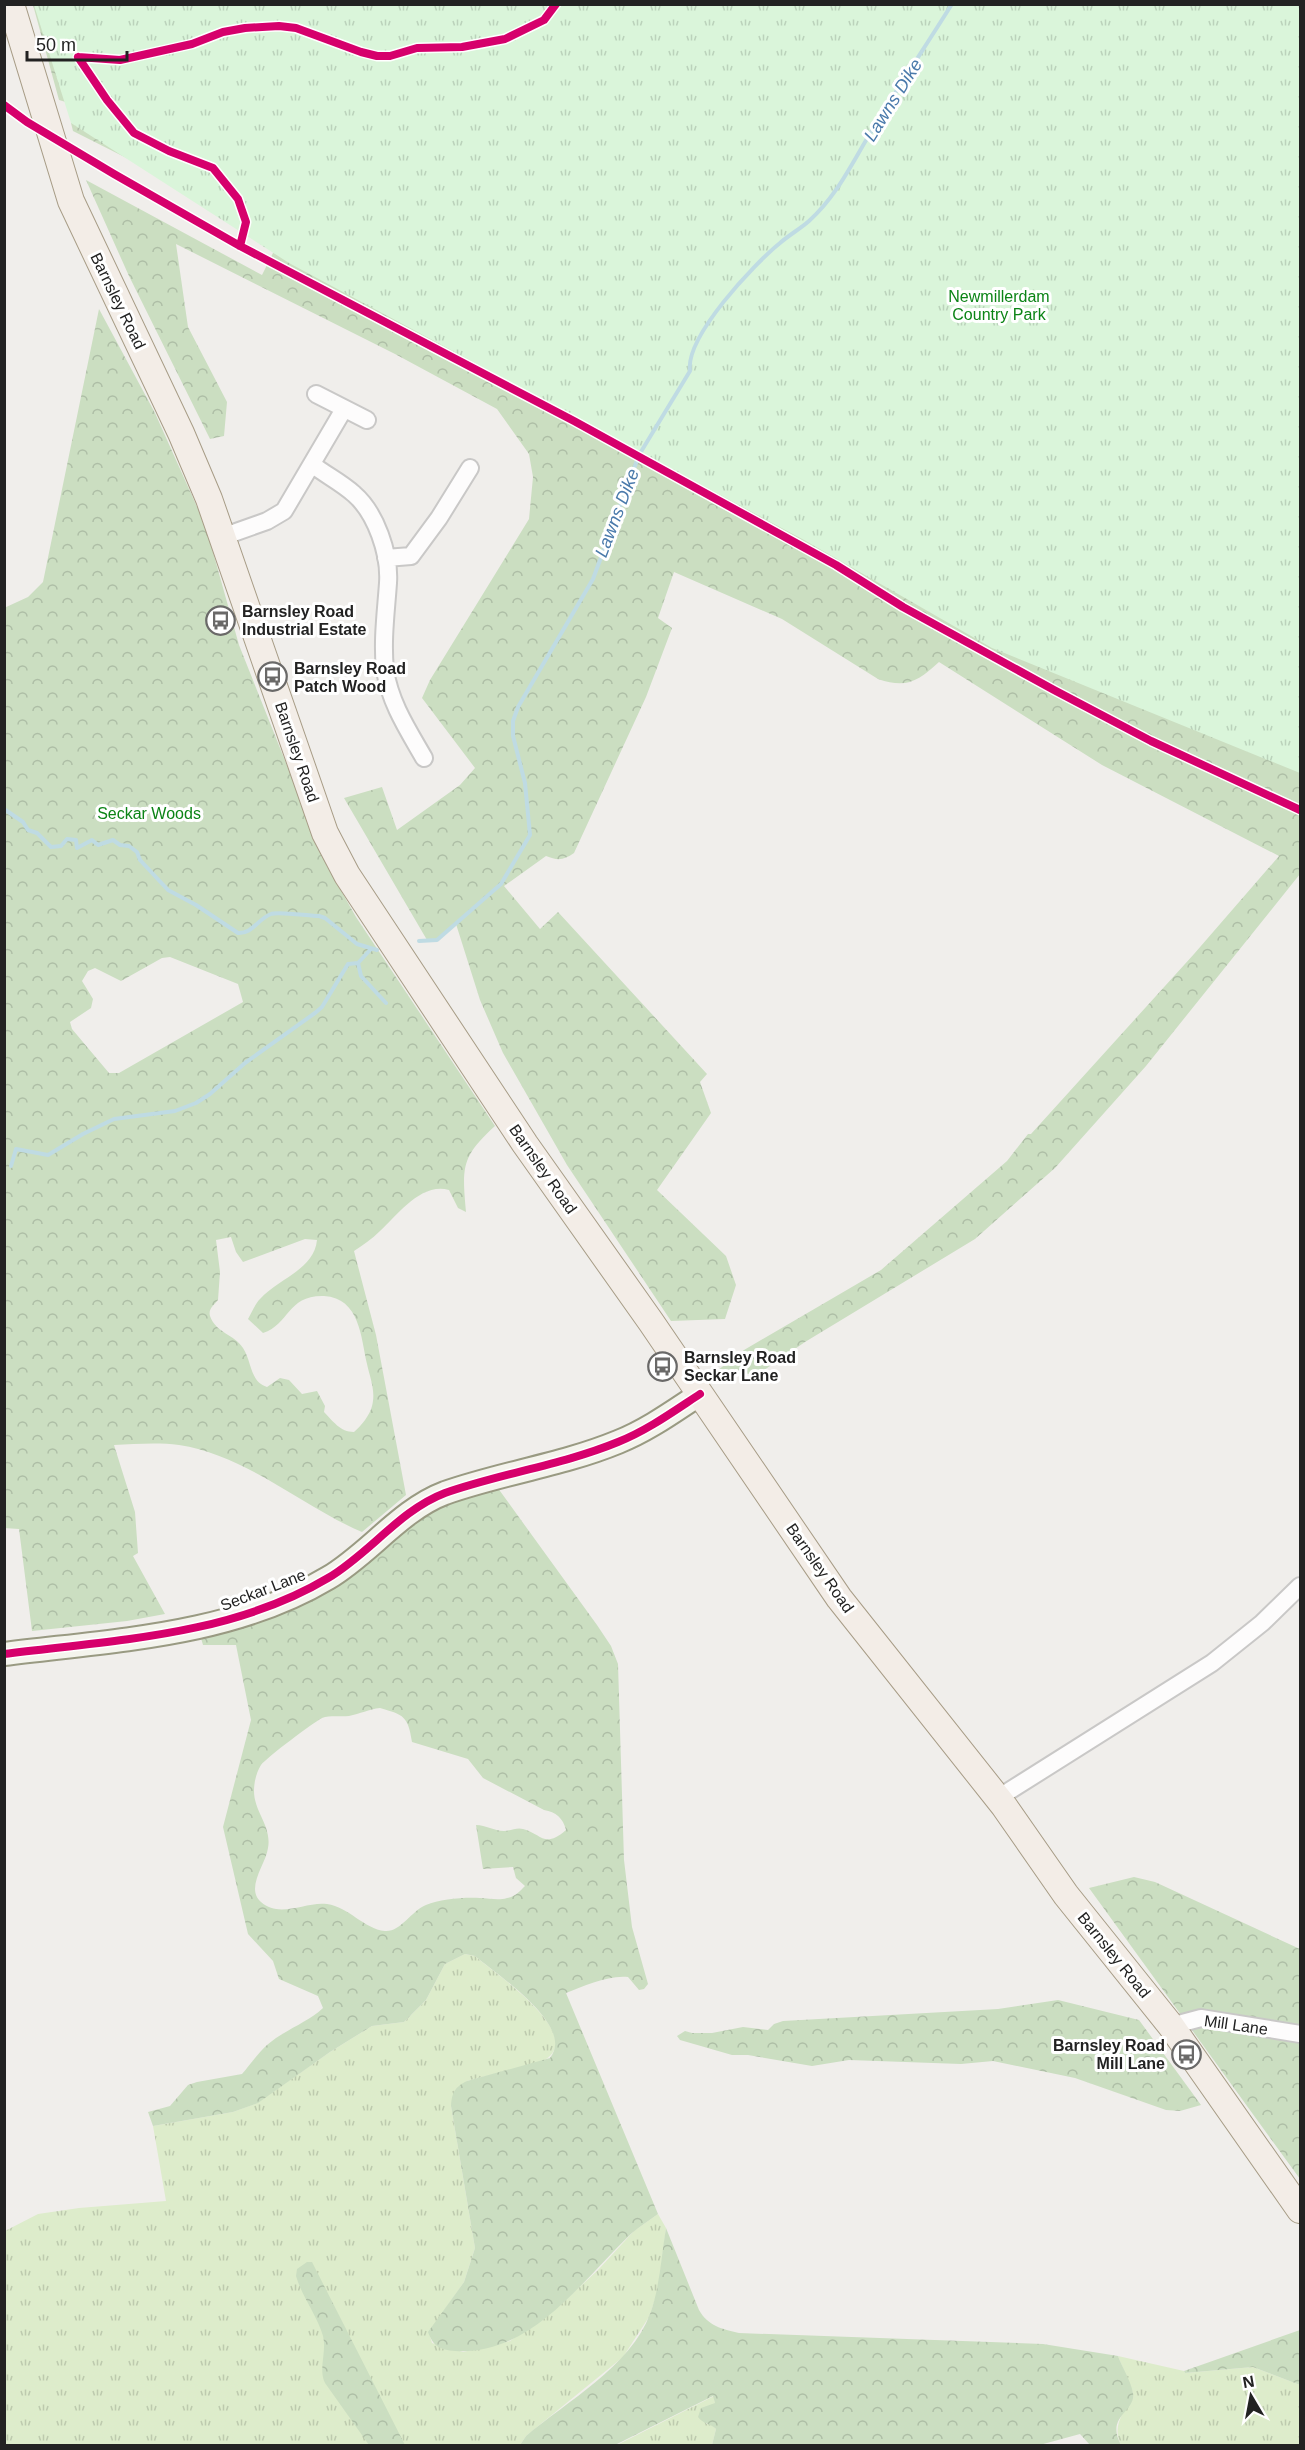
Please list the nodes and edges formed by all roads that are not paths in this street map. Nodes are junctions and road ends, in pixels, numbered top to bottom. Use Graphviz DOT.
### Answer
graph roads {
  1 [pos="11,4"];
  2 [pos="316,394"];
  3 [pos="344,409"];
  4 [pos="367,420"];
  5 [pos="312,465"];
  6 [pos="470,468"];
  7 [pos="222,537"];
  8 [pos="386,558"];
  9 [pos="424,758"];
  10 [pos="700,1394"];
  11 [pos="1300,1586"];
  12 [pos="4,1654"];
  13 [pos="998,1798"];
  14 [pos="1171,2026"];
  15 [pos="1300,2034"];
  16 [pos="1300,2210"];
  1 -- 7 [label="main road, Barnsley Road"];
  2 -- 3 [label="street"];
  3 -- 4 [label="street"];
  3 -- 5 [label="street"];
  5 -- 7 [label="street"];
  5 -- 8 [label="street"];
  6 -- 8 [label="street"];
  7 -- 10 [label="main road, Barnsley Road"];
  8 -- 9 [label="street"];
  10 -- 12 [label="street, Seckar Lane"];
  10 -- 13 [label="main road, Barnsley Road"];
  11 -- 13 [label="street"];
  13 -- 14 [label="main road, Barnsley Road"];
  14 -- 15 [label="street, Mill Lane"];
  14 -- 16 [label="main road, Barnsley Road"];
}
